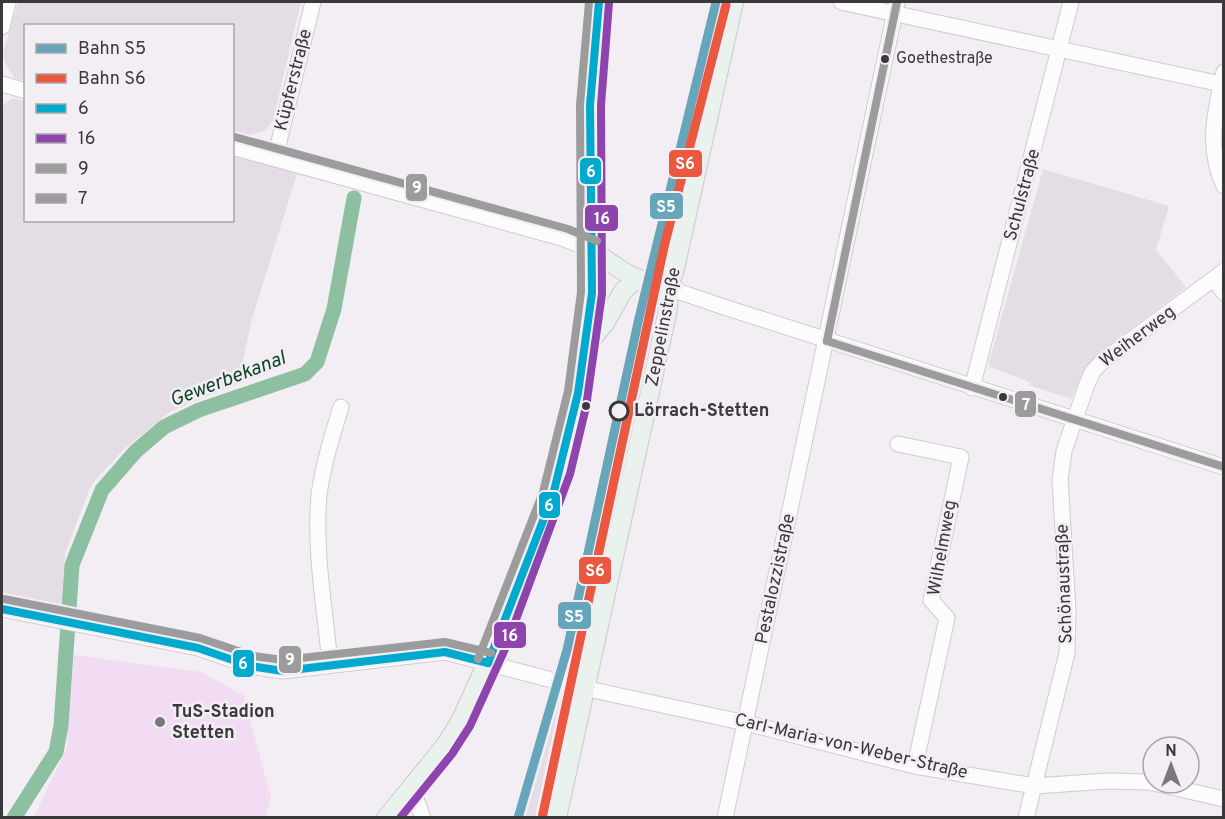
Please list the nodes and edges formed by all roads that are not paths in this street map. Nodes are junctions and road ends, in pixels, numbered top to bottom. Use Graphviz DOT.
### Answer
graph roads {
  1 [pos="8,2"];
  2 [pos="312,2"];
  3 [pos="599,2"];
  4 [pos="734,2"];
  5 [pos="841,2"];
  6 [pos="1071,2"];
  7 [pos="896,7"];
  8 [pos="2,27"];
  9 [pos="1060,51"];
  10 [pos="1222,78"];
  11 [pos="2,84"];
  12 [pos="24,90"];
  13 [pos="234,148"];
  14 [pos="275,158"];
  15 [pos="1224,186"];
  16 [pos="593,251"];
  17 [pos="1219,275"];
  18 [pos="638,278"];
  19 [pos="669,282"];
  20 [pos="1224,293"];
  21 [pos="827,341"];
  22 [pos="585,348"];
  23 [pos="972,388"];
  24 [pos="341,407"];
  25 [pos="1074,419"];
  26 [pos="898,444"];
  27 [pos="1224,467"];
  28 [pos="2,609"];
  29 [pos="488,663"];
  30 [pos="330,664"];
  31 [pos="548,679"];
  32 [pos="588,688"];
  33 [pos="746,723"];
  34 [pos="915,766"];
  35 [pos="1034,786"];
  36 [pos="412,788"];
  37 [pos="1224,799"];
  38 [pos="386,818"];
  39 [pos="423,818"];
  40 [pos="557,818"];
  41 [pos="725,818"];
  42 [pos="1026,818"];
  1 -- 8 [label="street"];
  2 -- 14 [label="street, Küpferstraße"];
  3 -- 16 [label="main road"];
  4 -- 19 [label="main road, Zeppelinstraße"];
  5 -- 7 [label="street"];
  6 -- 9 [label="street, Schulstraße"];
  7 -- 9 [label="street"];
  7 -- 21 [label="street, Pestalozzistraße"];
  9 -- 10 [label="street"];
  9 -- 23 [label="street, Schulstraße"];
  10 -- 15 [label="street"];
  11 -- 12 [label="street"];
  13 -- 14 [label="street"];
  14 -- 16 [label="street"];
  16 -- 18 [label="main road"];
  16 -- 22 [label="main road"];
  17 -- 20 [label="street"];
  17 -- 25 [label="street, Weiherweg"];
  18 -- 19 [label="main road"];
  18 -- 22 [label="main road"];
  19 -- 21 [label="street"];
  19 -- 32 [label="main road, Zeppelinstraße"];
  21 -- 23 [label="street"];
  21 -- 33 [label="street, Pestalozzistraße"];
  22 -- 29 [label="main road"];
  23 -- 25 [label="street"];
  24 -- 30 [label="street"];
  25 -- 27 [label="street"];
  25 -- 35 [label="street, Schönaustraße"];
  26 -- 34 [label="street, Wilhelmweg"];
  28 -- 30 [label="street"];
  29 -- 30 [label="street"];
  29 -- 31 [label="street"];
  29 -- 36 [label="main road"];
  32 -- 33 [label="street, Carl-Maria-von-Weber-Straße"];
  32 -- 40 [label="main road, Zeppelinstraße"];
  33 -- 34 [label="street, Carl-Maria-von-Weber-Straße"];
  33 -- 41 [label="street, Pestalozzistraße"];
  34 -- 35 [label="street, Carl-Maria-von-Weber-Straße"];
  35 -- 37 [label="street, Carl-Maria-von-Weber-Straße"];
  35 -- 42 [label="street, Schönaustraße"];
  36 -- 38 [label="main road"];
  36 -- 39 [label="street"];
}
